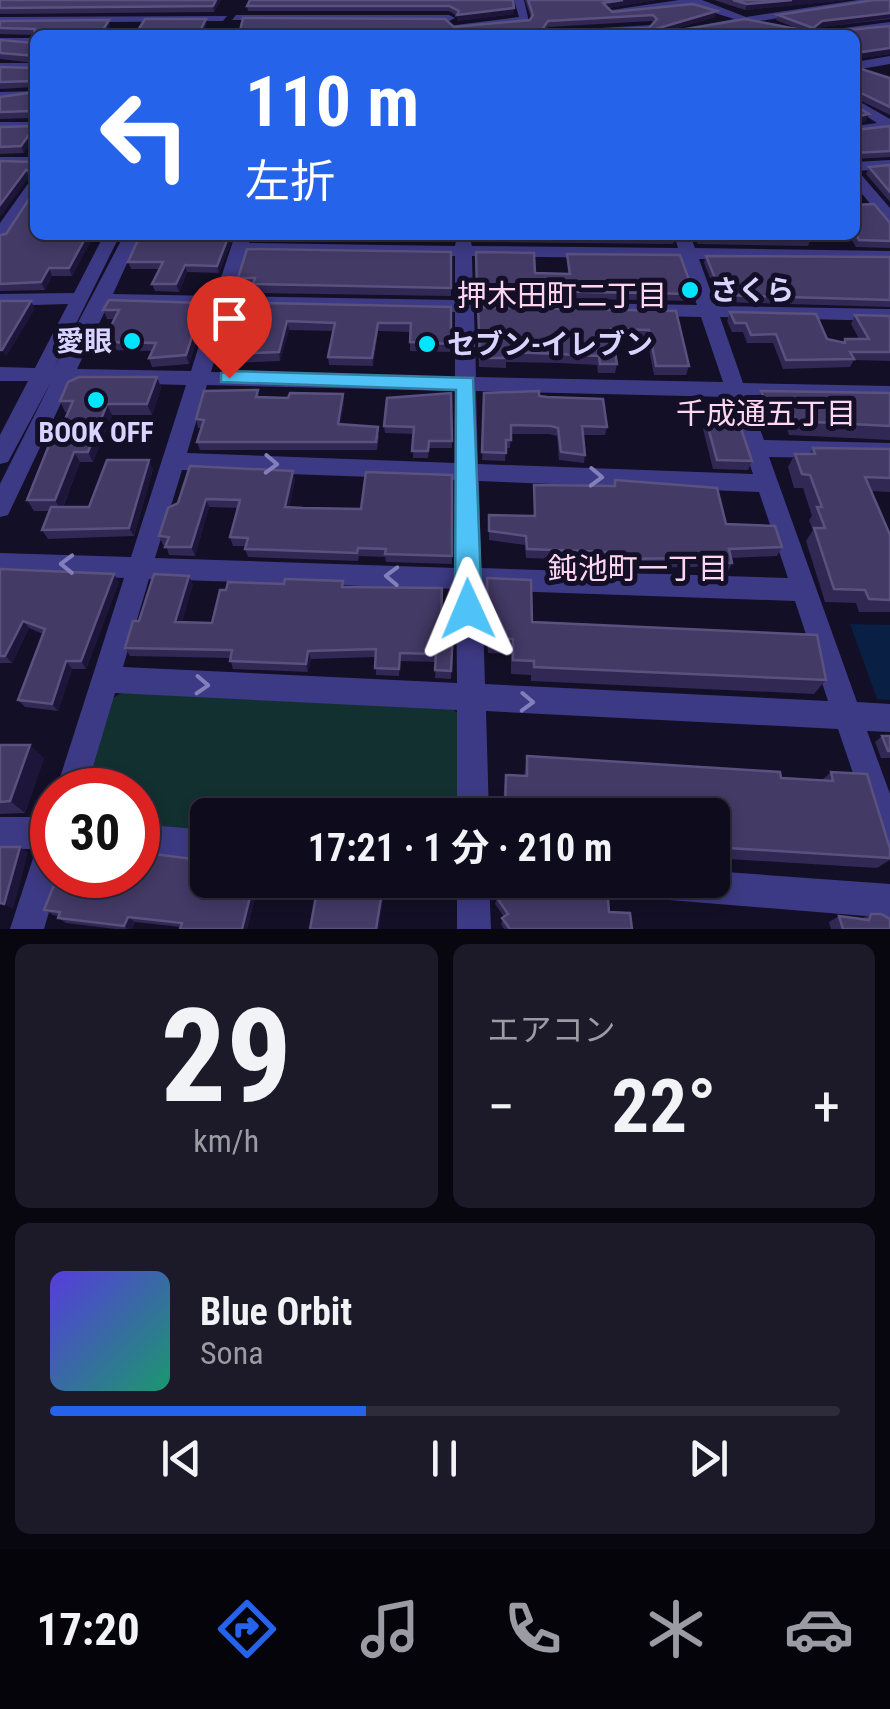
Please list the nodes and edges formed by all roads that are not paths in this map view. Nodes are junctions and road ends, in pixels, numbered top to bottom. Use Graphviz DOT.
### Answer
graph roads {
  1 [pos="232,0"];
  2 [pos="244,0"];
  3 [pos="440,0"];
  4 [pos="519,0"];
  5 [pos="602,0"];
  6 [pos="711,0"];
  7 [pos="879,0"];
  8 [pos="688,1"];
  9 [pos="848,2"];
  10 [pos="156,6"];
  11 [pos="612,11"];
  12 [pos="767,11"];
  13 [pos="314,12"];
  14 [pos="229,18"];
  15 [pos="743,18"];
  16 [pos="147,19"];
  17 [pos="0,20"];
  18 [pos="525,20"];
  19 [pos="544,20"];
  20 [pos="890,25"];
  21 [pos="454,26"];
  22 [pos="139,30"];
  23 [pos="218,30"];
  24 [pos="228,30"];
  25 [pos="309,30"];
  26 [pos="653,30"];
  27 [pos="669,30"];
  28 [pos="856,30"];
  29 [pos="0,42"];
  30 [pos="30,42"];
  31 [pos="890,60"];
  32 [pos="861,62"];
  33 [pos="0,67"];
  34 [pos="30,67"];
  35 [pos="886,78"];
  36 [pos="30,95"];
  37 [pos="0,96"];
  38 [pos="860,106"];
  39 [pos="890,125"];
  40 [pos="0,126"];
  41 [pos="30,126"];
  42 [pos="860,129"];
  43 [pos="0,161"];
  44 [pos="30,161"];
  45 [pos="890,164"];
  46 [pos="860,166"];
  47 [pos="860,180"];
  48 [pos="29,201"];
  49 [pos="0,202"];
  50 [pos="860,207"];
  51 [pos="887,210"];
  52 [pos="0,235"];
  53 [pos="109,240"];
  54 [pos="130,240"];
  55 [pos="241,242"];
  56 [pos="463,242"];
  57 [pos="686,244"];
  58 [pos="890,256"];
  59 [pos="79,298"];
  60 [pos="102,299"];
  61 [pos="0,300"];
  62 [pos="222,302"];
  63 [pos="463,306"];
  64 [pos="709,312"];
  65 [pos="890,315"];
  66 [pos="0,374"];
  67 [pos="42,374"];
  68 [pos="66,374"];
  69 [pos="200,377"];
  70 [pos="466,384"];
  71 [pos="736,390"];
  72 [pos="890,393"];
  73 [pos="755,448"];
  74 [pos="890,452"];
  75 [pos="0,456"];
  76 [pos="174,460"];
  77 [pos="467,472"];
  78 [pos="766,483"];
  79 [pos="0,508"];
  80 [pos="0,563"];
  81 [pos="141,565"];
  82 [pos="468,579"];
  83 [pos="804,590"];
  84 [pos="105,679"];
  85 [pos="471,700"];
  86 [pos="846,716"];
  87 [pos="890,718"];
  88 [pos="77,768"];
  89 [pos="472,798"];
  90 [pos="0,833"];
  91 [pos="30,833"];
  92 [pos="890,839"];
  93 [pos="160,842"];
  94 [pos="190,844"];
  95 [pos="730,889"];
  96 [pos="37,898"];
  97 [pos="473,898"];
  98 [pos="890,901"];
  99 [pos="28,929"];
  100 [pos="474,929"];
  1 -- 14 [label="street"];
  2 -- 14 [label="street"];
  3 -- 21 [label="street"];
  4 -- 18 [label="street"];
  5 -- 11 [label="street"];
  6 -- 8 [label="street"];
  7 -- 9 [label="street"];
  8 -- 11 [label="street"];
  8 -- 15 [label="street"];
  9 -- 12 [label="street"];
  9 -- 20 [label="street"];
  10 -- 16 [label="street"];
  11 -- 26 [label="street"];
  12 -- 15 [label="street"];
  12 -- 15 [label="street"];
  13 -- 14 [label="street"];
  13 -- 21 [label="street"];
  13 -- 25 [label="street"];
  14 -- 16 [label="street"];
  14 -- 23 [label="street"];
  14 -- 24 [label="street"];
  15 -- 27 [label="street"];
  16 -- 17 [label="street"];
  16 -- 22 [label="street"];
  18 -- 19 [label="street"];
  18 -- 21 [label="street"];
  20 -- 28 [label="street"];
  29 -- 30 [label="street"];
  31 -- 32 [label="street"];
  32 -- 35 [label="street"];
  33 -- 34 [label="street"];
  36 -- 37 [label="street"];
  38 -- 39 [label="street"];
  39 -- 42 [label="street"];
  40 -- 41 [label="street"];
  43 -- 44 [label="street"];
  45 -- 46 [label="street"];
  47 -- 51 [label="street"];
  48 -- 49 [label="street"];
  48 -- 52 [label="street"];
  50 -- 51 [label="street"];
  53 -- 59 [label="street"];
  54 -- 60 [label="street"];
  55 -- 56 [label="street"];
  55 -- 62 [label="street"];
  56 -- 57 [label="street"];
  56 -- 63 [label="street"];
  57 -- 58 [label="street"];
  57 -- 64 [label="street"];
  59 -- 61 [label="street"];
  59 -- 67 [label="street"];
  60 -- 62 [label="street"];
  60 -- 68 [label="street"];
  62 -- 63 [label="street"];
  62 -- 69 [label="street"];
  63 -- 64 [label="street"];
  63 -- 70 [label="street"];
  64 -- 65 [label="street"];
  64 -- 71 [label="street"];
  66 -- 67 [label="street"];
  67 -- 68 [label="street"];
  67 -- 75 [label="street"];
  68 -- 69 [label="street"];
  68 -- 79 [label="street"];
  69 -- 70 [label="street"];
  69 -- 76 [label="street"];
  70 -- 71 [label="street"];
  70 -- 77 [label="street"];
  71 -- 72 [label="street"];
  71 -- 73 [label="street"];
  73 -- 74 [label="street"];
  73 -- 78 [label="street"];
  76 -- 77 [label="street, one-way"];
  76 -- 81 [label="street"];
  77 -- 78 [label="street, one-way"];
  77 -- 82 [label="street"];
  78 -- 83 [label="street"];
  81 -- 80 [label="street, one-way"];
  82 -- 81 [label="street, one-way"];
  81 -- 84 [label="street"];
  82 -- 83 [label="street"];
  82 -- 85 [label="street"];
  83 -- 86 [label="street"];
  84 -- 85 [label="street, one-way"];
  84 -- 88 [label="street"];
  85 -- 86 [label="street, one-way"];
  85 -- 89 [label="street"];
  86 -- 87 [label="street"];
  86 -- 92 [label="street"];
  90 -- 91 [label="street"];
  93 -- 94 [label="street"];
  95 -- 98 [label="street"];
  96 -- 99 [label="street"];
  97 -- 100 [label="street"];
}
